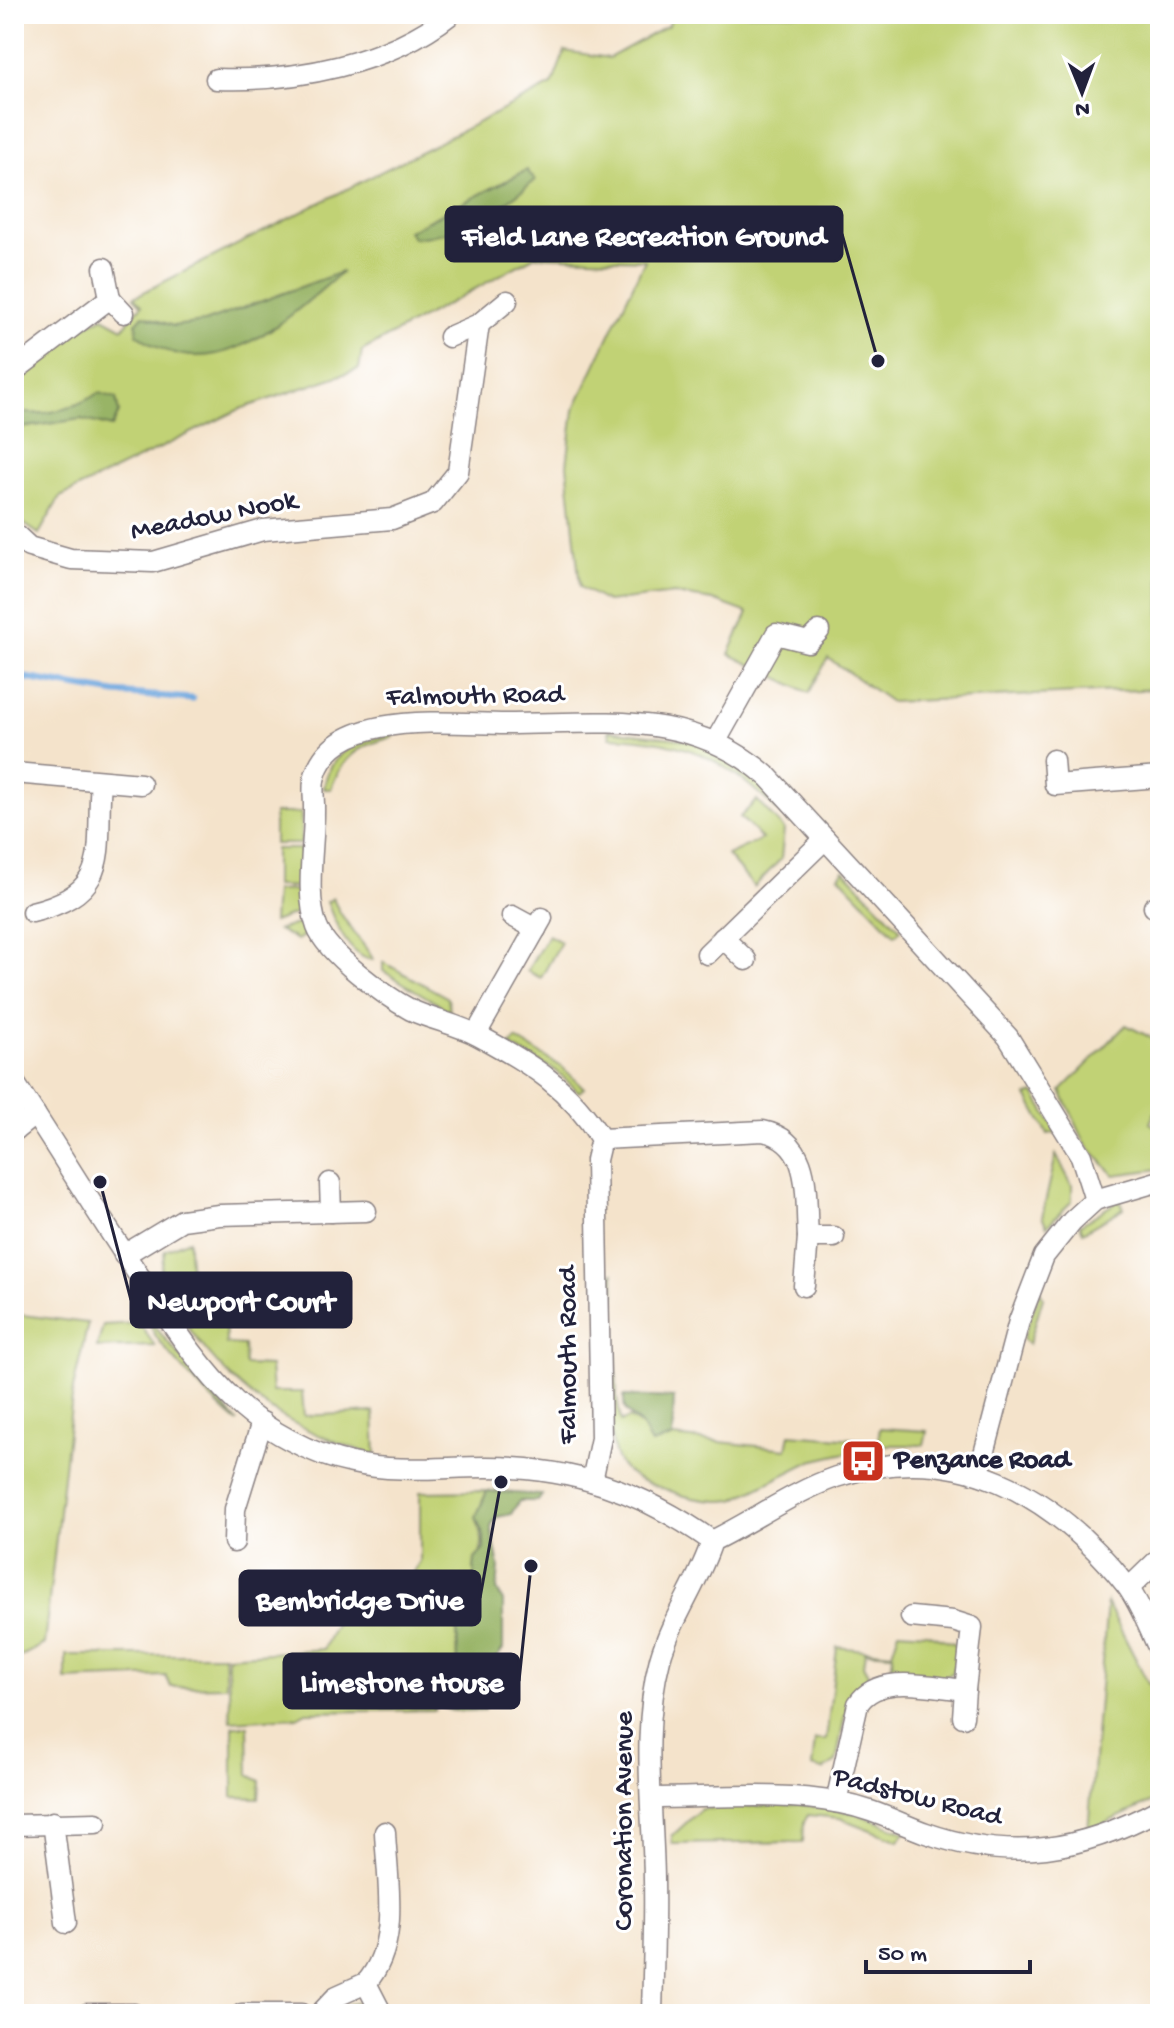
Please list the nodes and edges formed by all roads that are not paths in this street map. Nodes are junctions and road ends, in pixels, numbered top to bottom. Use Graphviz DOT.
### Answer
graph roads {
  1 [pos="451,14"];
  2 [pos="216,79"];
  3 [pos="104,268"];
  4 [pos="507,301"];
  5 [pos="479,324"];
  6 [pos="449,337"];
  7 [pos="14,371"];
  8 [pos="14,533"];
  9 [pos="819,631"];
  10 [pos="716,741"];
  11 [pos="1053,760"];
  12 [pos="14,773"];
  13 [pos="1160,777"];
  14 [pos="101,781"];
  15 [pos="141,784"];
  16 [pos="825,839"];
  17 [pos="32,912"];
  18 [pos="512,916"];
  19 [pos="723,938"];
  20 [pos="707,954"];
  21 [pos="746,960"];
  22 [pos="476,1034"];
  23 [pos="14,1082"];
  24 [pos="35,1114"];
  25 [pos="14,1131"];
  26 [pos="601,1139"];
  27 [pos="1160,1181"];
  28 [pos="330,1183"];
  29 [pos="1095,1200"];
  30 [pos="366,1211"];
  31 [pos="331,1212"];
  32 [pos="808,1237"];
  33 [pos="834,1237"];
  34 [pos="124,1255"];
  35 [pos="804,1286"];
  36 [pos="262,1422"];
  37 [pos="979,1473"];
  38 [pos="592,1481"];
  39 [pos="712,1541"];
  40 [pos="234,1542"];
  41 [pos="1160,1558"];
  42 [pos="1129,1588"];
  43 [pos="911,1617"];
  44 [pos="1160,1651"];
  45 [pos="965,1690"];
  46 [pos="963,1717"];
  47 [pos="651,1798"];
  48 [pos="836,1802"];
  49 [pos="1160,1809"];
  50 [pos="53,1822"];
  51 [pos="96,1823"];
  52 [pos="14,1825"];
  53 [pos="385,1832"];
  54 [pos="66,1923"];
  55 [pos="366,1983"];
  56 [pos="87,2014"];
  57 [pos="134,2014"];
  58 [pos="242,2014"];
  59 [pos="301,2014"];
  60 [pos="320,2014"];
  61 [pos="382,2014"];
  62 [pos="652,2014"];
  1 -- 2 [label="street"];
  3 -- 7 [label="street"];
  4 -- 5 [label="street"];
  5 -- 6 [label="street"];
  5 -- 8 [label="street, Meadow Nook"];
  9 -- 10 [label="street"];
  10 -- 16 [label="street, Falmouth Road"];
  10 -- 22 [label="street, Falmouth Road"];
  11 -- 13 [label="street"];
  12 -- 14 [label="street"];
  14 -- 15 [label="street"];
  14 -- 17 [label="street"];
  16 -- 19 [label="street"];
  16 -- 29 [label="street, Falmouth Road"];
  18 -- 22 [label="street"];
  19 -- 20 [label="street"];
  19 -- 21 [label="street"];
  22 -- 26 [label="street, Falmouth Road"];
  23 -- 24 [label="street"];
  24 -- 25 [label="street"];
  24 -- 34 [label="street"];
  26 -- 32 [label="street"];
  26 -- 38 [label="street, Falmouth Road"];
  27 -- 29 [label="street"];
  28 -- 31 [label="street"];
  29 -- 37 [label="street"];
  30 -- 31 [label="street"];
  31 -- 34 [label="street"];
  32 -- 33 [label="street"];
  32 -- 35 [label="street"];
  34 -- 36 [label="street"];
  36 -- 38 [label="street"];
  36 -- 40 [label="street"];
  37 -- 39 [label="street"];
  37 -- 42 [label="street"];
  38 -- 39 [label="street"];
  39 -- 47 [label="street, Coronation Avenue"];
  41 -- 42 [label="street"];
  42 -- 44 [label="street"];
  43 -- 45 [label="street"];
  45 -- 46 [label="street"];
  45 -- 48 [label="street"];
  47 -- 48 [label="street, Padstow Road"];
  47 -- 62 [label="street, Coronation Avenue"];
  48 -- 49 [label="street, Padstow Road"];
  50 -- 51 [label="street"];
  50 -- 52 [label="street"];
  50 -- 54 [label="street"];
  53 -- 55 [label="street"];
  55 -- 60 [label="street"];
  55 -- 61 [label="street"];
  56 -- 57 [label="street"];
  58 -- 59 [label="street"];
}
